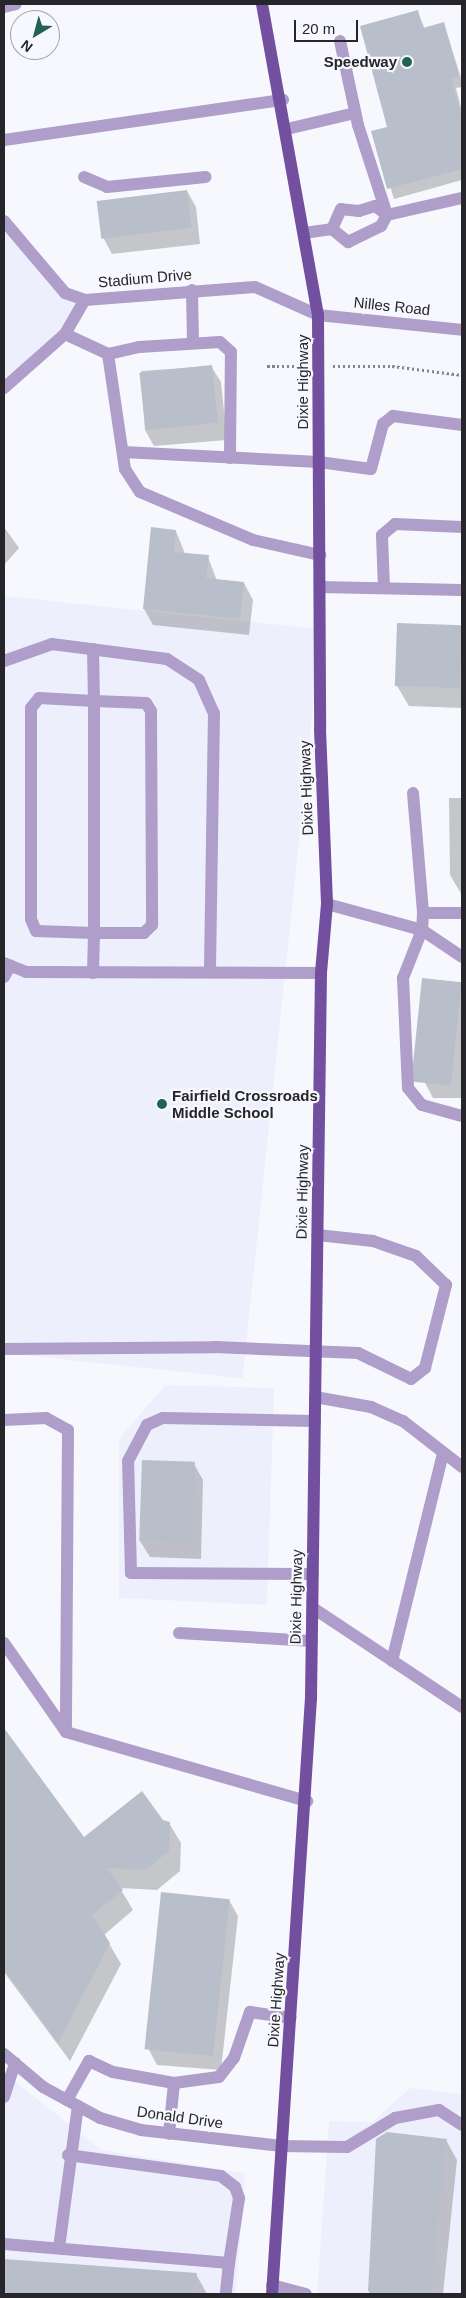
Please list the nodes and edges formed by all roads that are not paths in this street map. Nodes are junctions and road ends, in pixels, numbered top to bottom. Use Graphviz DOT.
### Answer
graph roads {
  1 [pos="16,4"];
  2 [pos="262,4"];
  3 [pos="4,7"];
  4 [pos="340,41"];
  5 [pos="283,100"];
  6 [pos="355,112"];
  7 [pos="287,129"];
  8 [pos="4,140"];
  9 [pos="84,177"];
  10 [pos="205,177"];
  11 [pos="462,198"];
  12 [pos="387,215"];
  13 [pos="4,221"];
  14 [pos="332,229"];
  15 [pos="304,233"];
  16 [pos="192,290"];
  17 [pos="85,300"];
  18 [pos="318,315"];
  19 [pos="462,330"];
  20 [pos="65,334"];
  21 [pos="193,341"];
  22 [pos="108,354"];
  23 [pos="4,388"];
  24 [pos="462,425"];
  25 [pos="123,452"];
  26 [pos="230,458"];
  27 [pos="320,462"];
  28 [pos="462,527"];
  29 [pos="320,555"];
  30 [pos="320,587"];
  31 [pos="384,588"];
  32 [pos="462,590"];
  33 [pos="93,649"];
  34 [pos="4,661"];
  35 [pos="94,701"];
  36 [pos="413,793"];
  37 [pos="326,904"];
  38 [pos="423,913"];
  39 [pos="462,913"];
  40 [pos="422,930"];
  41 [pos="94,933"];
  42 [pos="462,957"];
  43 [pos="6,968"];
  44 [pos="210,969"];
  45 [pos="93,973"];
  46 [pos="321,973"];
  47 [pos="462,1116"];
  48 [pos="318,1235"];
  49 [pos="4,1349"];
  50 [pos="316,1350"];
  51 [pos="315,1397"];
  52 [pos="4,1420"];
  53 [pos="315,1421"];
  54 [pos="443,1452"];
  55 [pos="462,1467"];
  56 [pos="313,1574"];
  57 [pos="313,1608"];
  58 [pos="179,1633"];
  59 [pos="312,1641"];
  60 [pos="4,1643"];
  61 [pos="392,1662"];
  62 [pos="462,1707"];
  63 [pos="66,1732"];
  64 [pos="307,1801"];
  65 [pos="291,2018"];
  66 [pos="4,2054"];
  67 [pos="15,2063"];
  68 [pos="174,2083"];
  69 [pos="4,2097"];
  70 [pos="73,2103"];
  71 [pos="462,2125"];
  72 [pos="169,2134"];
  73 [pos="282,2146"];
  74 [pos="68,2155"];
  75 [pos="4,2244"];
  76 [pos="59,2248"];
  77 [pos="229,2263"];
  78 [pos="272,2289"];
  79 [pos="226,2294"];
  80 [pos="306,2294"];
  1 -- 3 [label="street"];
  2 -- 5 [label="main road, Dixie Highway"];
  4 -- 6 [label="street"];
  5 -- 7 [label="main road, Dixie Highway"];
  5 -- 8 [label="street"];
  6 -- 7 [label="street"];
  6 -- 12 [label="street"];
  7 -- 15 [label="main road, Dixie Highway"];
  9 -- 10 [label="street"];
  11 -- 12 [label="street"];
  12 -- 14 [label="street"];
  12 -- 14 [label="street"];
  13 -- 17 [label="street, Stadium Drive"];
  14 -- 15 [label="street"];
  15 -- 18 [label="main road, Dixie Highway"];
  16 -- 17 [label="street, Stadium Drive"];
  16 -- 18 [label="street, Stadium Drive"];
  16 -- 21 [label="street"];
  17 -- 20 [label="street"];
  18 -- 19 [label="street, Nilles Road"];
  18 -- 27 [label="main road, Dixie Highway"];
  20 -- 22 [label="street"];
  20 -- 23 [label="street"];
  21 -- 22 [label="street"];
  21 -- 26 [label="street"];
  22 -- 25 [label="street"];
  24 -- 27 [label="street"];
  25 -- 26 [label="street"];
  25 -- 29 [label="street"];
  26 -- 27 [label="street"];
  27 -- 29 [label="main road, Dixie Highway"];
  28 -- 31 [label="street"];
  29 -- 30 [label="main road, Dixie Highway"];
  30 -- 31 [label="street"];
  30 -- 37 [label="main road, Dixie Highway"];
  31 -- 32 [label="street"];
  33 -- 34 [label="street"];
  33 -- 35 [label="street"];
  33 -- 44 [label="street"];
  35 -- 41 [label="street"];
  35 -- 41 [label="street"];
  35 -- 41 [label="street"];
  36 -- 38 [label="street"];
  37 -- 40 [label="street"];
  37 -- 46 [label="main road, Dixie Highway"];
  38 -- 39 [label="street"];
  38 -- 40 [label="street"];
  40 -- 42 [label="street"];
  40 -- 47 [label="street"];
  41 -- 45 [label="street"];
  43 -- 45 [label="street"];
  44 -- 45 [label="street"];
  44 -- 46 [label="street"];
  46 -- 48 [label="main road, Dixie Highway"];
  48 -- 50 [label="main road, Dixie Highway"];
  48 -- 50 [label="street"];
  49 -- 50 [label="street"];
  50 -- 51 [label="main road, Dixie Highway"];
  51 -- 53 [label="main road, Dixie Highway"];
  51 -- 54 [label="street"];
  52 -- 63 [label="street"];
  53 -- 56 [label="main road, Dixie Highway"];
  53 -- 56 [label="street"];
  54 -- 55 [label="street"];
  54 -- 61 [label="street"];
  56 -- 57 [label="main road, Dixie Highway"];
  57 -- 59 [label="main road, Dixie Highway"];
  57 -- 61 [label="street"];
  58 -- 59 [label="street"];
  59 -- 64 [label="main road, Dixie Highway"];
  60 -- 63 [label="street"];
  61 -- 62 [label="street"];
  63 -- 64 [label="street"];
  64 -- 65 [label="main road, Dixie Highway"];
  65 -- 68 [label="street"];
  65 -- 73 [label="main road, Dixie Highway"];
  66 -- 67 [label="street, Donald Drive"];
  67 -- 69 [label="street"];
  67 -- 70 [label="street, Donald Drive"];
  68 -- 70 [label="street"];
  68 -- 72 [label="street"];
  70 -- 72 [label="street, Donald Drive"];
  70 -- 74 [label="street"];
  71 -- 73 [label="street, Donald Drive"];
  72 -- 73 [label="street, Donald Drive"];
  73 -- 78 [label="main road, Dixie Highway"];
  74 -- 76 [label="street"];
  74 -- 77 [label="street"];
  75 -- 76 [label="street"];
  76 -- 77 [label="street"];
  77 -- 79 [label="street"];
  78 -- 80 [label="street"];
}
